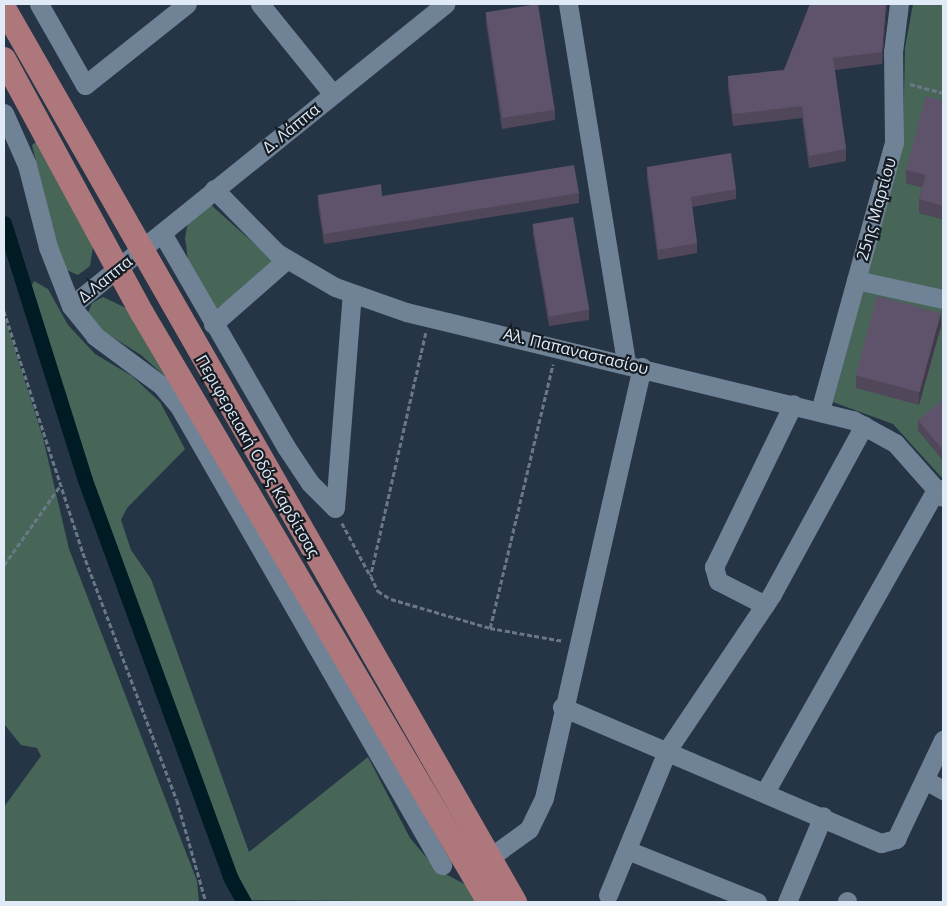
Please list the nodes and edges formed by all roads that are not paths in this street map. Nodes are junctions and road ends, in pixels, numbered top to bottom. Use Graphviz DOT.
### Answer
graph roads {
  1 [pos="39,4"];
  2 [pos="187,4"];
  3 [pos="260,4"];
  4 [pos="568,4"];
  5 [pos="899,4"];
  6 [pos="447,5"];
  7 [pos="4,8"];
  8 [pos="4,59"];
  9 [pos="333,94"];
  10 [pos="4,113"];
  11 [pos="9,148"];
  12 [pos="214,189"];
  13 [pos="162,233"];
  14 [pos="139,251"];
  15 [pos="286,260"];
  16 [pos="118,269"];
  17 [pos="856,280"];
  18 [pos="352,294"];
  19 [pos="943,299"];
  20 [pos="71,306"];
  21 [pos="213,324"];
  22 [pos="634,365"];
  23 [pos="793,404"];
  24 [pos="820,410"];
  25 [pos="864,425"];
  26 [pos="940,493"];
  27 [pos="765,605"];
  28 [pos="562,707"];
  29 [pos="943,740"];
  30 [pos="668,749"];
  31 [pos="925,780"];
  32 [pos="943,790"];
  33 [pos="765,792"];
  34 [pos="823,816"];
  35 [pos="627,850"];
  36 [pos="489,858"];
  37 [pos="442,865"];
  38 [pos="608,895"];
  39 [pos="489,902"];
  40 [pos="516,902"];
  41 [pos="757,902"];
  42 [pos="787,902"];
  1 -- 2 [label="street"];
  3 -- 9 [label="street"];
  4 -- 22 [label="street"];
  5 -- 17 [label="street, 25ης Μαρτίου"];
  6 -- 9 [label="street, Δ. Λάππα"];
  7 -- 14 [label="main road, Περιφερειακή Οδός Καρδίτσας"];
  8 -- 16 [label="main road, Περιφερειακή Οδός Καρδίτσας"];
  9 -- 12 [label="street, Δ. Λάππα"];
  10 -- 11 [label="street"];
  11 -- 20 [label="street"];
  12 -- 13 [label="street, Δ. Λάππα"];
  12 -- 15 [label="street, Αλ. Παπαναστασίου"];
  13 -- 14 [label="street, Δ. Λάππα"];
  13 -- 21 [label="street"];
  14 -- 16 [label="street, Δ.Λαππα"];
  14 -- 36 [label="main road, Περιφερειακή Οδός Καρδίτσας"];
  15 -- 18 [label="street, Αλ. Παπαναστασίου"];
  15 -- 21 [label="street"];
  16 -- 20 [label="street, Δ.Λαππα"];
  16 -- 39 [label="main road, Περιφερειακή Οδός Καρδίτσας"];
  17 -- 19 [label="street"];
  17 -- 24 [label="street, 25ης Μαρτίου"];
  18 -- 21 [label="street"];
  18 -- 22 [label="street, Αλ. Παπαναστασίου"];
  20 -- 37 [label="street"];
  22 -- 23 [label="street, Αλ. Παπαναστασίου"];
  22 -- 28 [label="street"];
  23 -- 24 [label="street, Αλ. Παπαναστασίου"];
  23 -- 27 [label="street"];
  24 -- 25 [label="street, Αλ. Παπαναστασίου"];
  25 -- 26 [label="street, Αλ. Παπαναστασίου"];
  25 -- 27 [label="street"];
  26 -- 33 [label="street"];
  27 -- 30 [label="street"];
  28 -- 30 [label="street"];
  28 -- 36 [label="street"];
  29 -- 31 [label="street"];
  30 -- 33 [label="street"];
  30 -- 35 [label="street"];
  31 -- 32 [label="street"];
  31 -- 34 [label="street"];
  33 -- 34 [label="street"];
  34 -- 42 [label="street"];
  35 -- 38 [label="street"];
  35 -- 41 [label="street"];
  36 -- 40 [label="main road, Περιφερειακή Οδός Καρδίτσας"];
}
